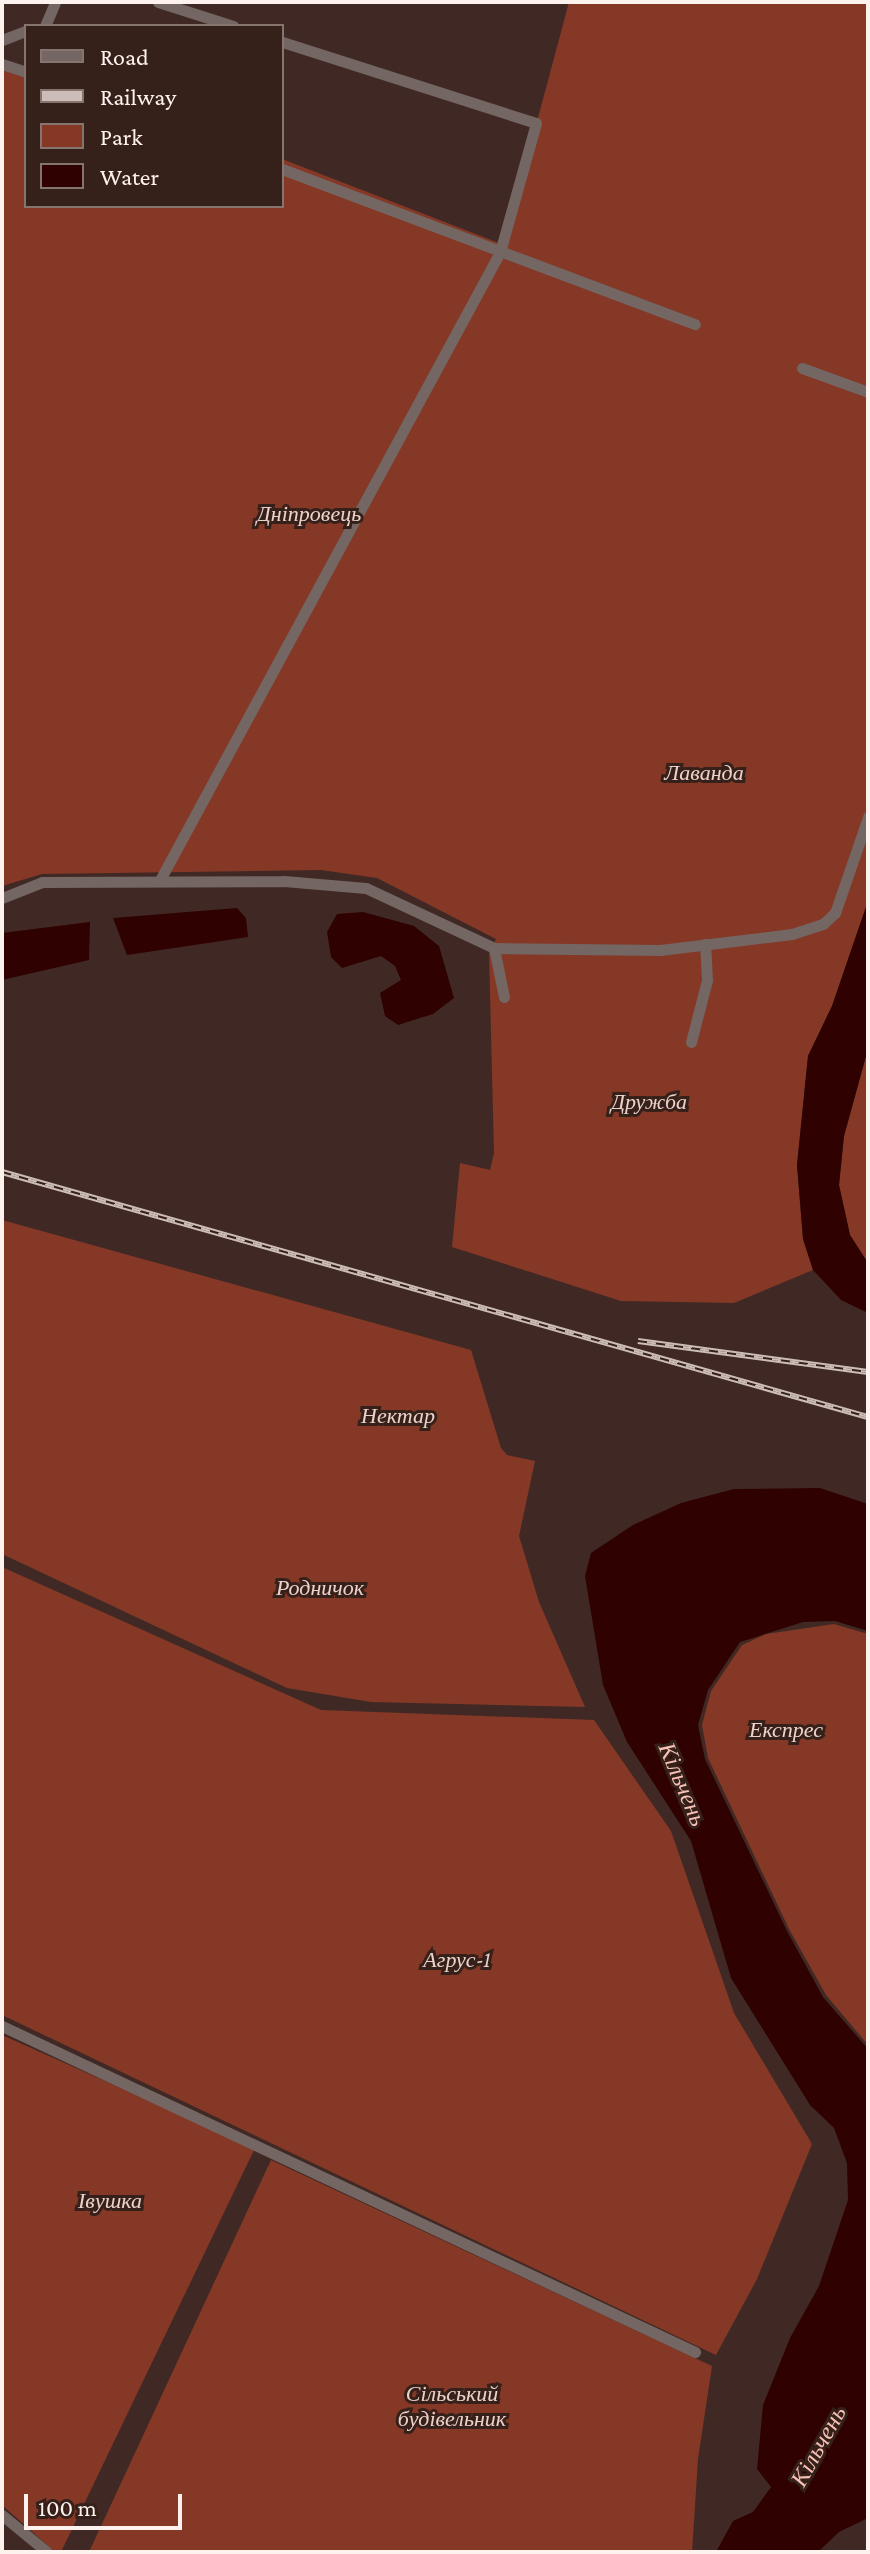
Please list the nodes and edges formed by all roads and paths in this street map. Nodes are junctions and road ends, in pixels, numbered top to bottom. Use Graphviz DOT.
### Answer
graph roads {
  1 [pos="55,2"];
  2 [pos="158,2"];
  3 [pos="44,24"];
  4 [pos="227,24"];
  5 [pos="24,32"];
  6 [pos="2,40"];
  7 [pos="284,43"];
  8 [pos="2,64"];
  9 [pos="24,70"];
  10 [pos="284,170"];
  11 [pos="500,252"];
  12 [pos="695,324"];
  13 [pos="802,368"];
  14 [pos="868,392"];
  15 [pos="868,817"];
  16 [pos="161,878"];
  17 [pos="2,898"];
  18 [pos="705,944"];
  19 [pos="494,948"];
  20 [pos="504,997"];
  21 [pos="691,1042"];
  22 [pos="2,2026"];
  23 [pos="695,2352"];
  24 [pos="2,2515"];
  25 [pos="47,2552"];
  1 -- 3 [label="street"];
  2 -- 4 [label="street"];
  5 -- 6 [label="street"];
  7 -- 11 [label="street"];
  8 -- 9 [label="street"];
  10 -- 11 [label="street"];
  11 -- 12 [label="street"];
  11 -- 16 [label="street"];
  13 -- 14 [label="street"];
  15 -- 18 [label="street"];
  16 -- 17 [label="street"];
  16 -- 19 [label="street"];
  18 -- 19 [label="street"];
  18 -- 21 [label="street"];
  19 -- 20 [label="street"];
  22 -- 23 [label="street"];
  24 -- 25 [label="street"];
}
